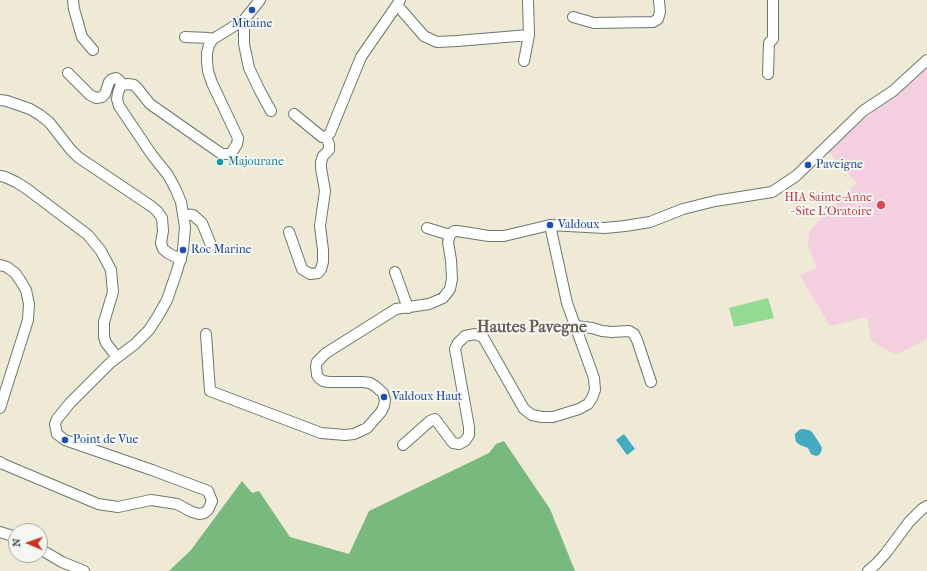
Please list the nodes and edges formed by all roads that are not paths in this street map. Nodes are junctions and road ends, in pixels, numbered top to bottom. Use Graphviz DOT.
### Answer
graph roads {
  1 [pos="73,0"];
  2 [pos="260,0"];
  3 [pos="528,0"];
  4 [pos="659,0"];
  5 [pos="773,0"];
  6 [pos="398,3"];
  7 [pos="573,17"];
  8 [pos="244,20"];
  9 [pos="529,35"];
  10 [pos="185,37"];
  11 [pos="213,39"];
  12 [pos="93,50"];
  13 [pos="927,60"];
  14 [pos="524,61"];
  15 [pos="68,73"];
  16 [pos="768,74"];
  17 [pos="123,85"];
  18 [pos="0,100"];
  19 [pos="271,111"];
  20 [pos="294,114"];
  21 [pos="326,136"];
  22 [pos="0,176"];
  23 [pos="183,214"];
  24 [pos="550,225"];
  25 [pos="427,228"];
  26 [pos="289,232"];
  27 [pos="450,235"];
  28 [pos="211,245"];
  29 [pos="181,260"];
  30 [pos="0,265"];
  31 [pos="394,272"];
  32 [pos="408,308"];
  33 [pos="576,326"];
  34 [pos="206,334"];
  35 [pos="118,357"];
  36 [pos="651,382"];
  37 [pos="0,408"];
  38 [pos="403,445"];
  39 [pos="0,462"];
  40 [pos="927,506"];
  41 [pos="48,554"];
  42 [pos="84,571"];
  43 [pos="868,571"];
  1 -- 12 [label="street"];
  2 -- 8 [label="street"];
  3 -- 9 [label="street"];
  4 -- 7 [label="street"];
  5 -- 16 [label="street"];
  6 -- 9 [label="street"];
  6 -- 21 [label="street"];
  8 -- 11 [label="street"];
  8 -- 19 [label="street"];
  9 -- 14 [label="street"];
  10 -- 11 [label="street"];
  11 -- 17 [label="street"];
  13 -- 24 [label="street"];
  15 -- 17 [label="street"];
  17 -- 23 [label="street"];
  18 -- 29 [label="street"];
  20 -- 21 [label="street"];
  21 -- 26 [label="street"];
  22 -- 35 [label="street"];
  23 -- 28 [label="street"];
  23 -- 29 [label="street"];
  24 -- 27 [label="street"];
  24 -- 33 [label="street"];
  25 -- 27 [label="street"];
  27 -- 32 [label="street"];
  29 -- 35 [label="street"];
  30 -- 37 [label="street"];
  31 -- 32 [label="street"];
  32 -- 34 [label="street"];
  33 -- 36 [label="street"];
  33 -- 38 [label="street"];
  35 -- 39 [label="street"];
  40 -- 43 [label="street"];
  41 -- 42 [label="street"];
}
